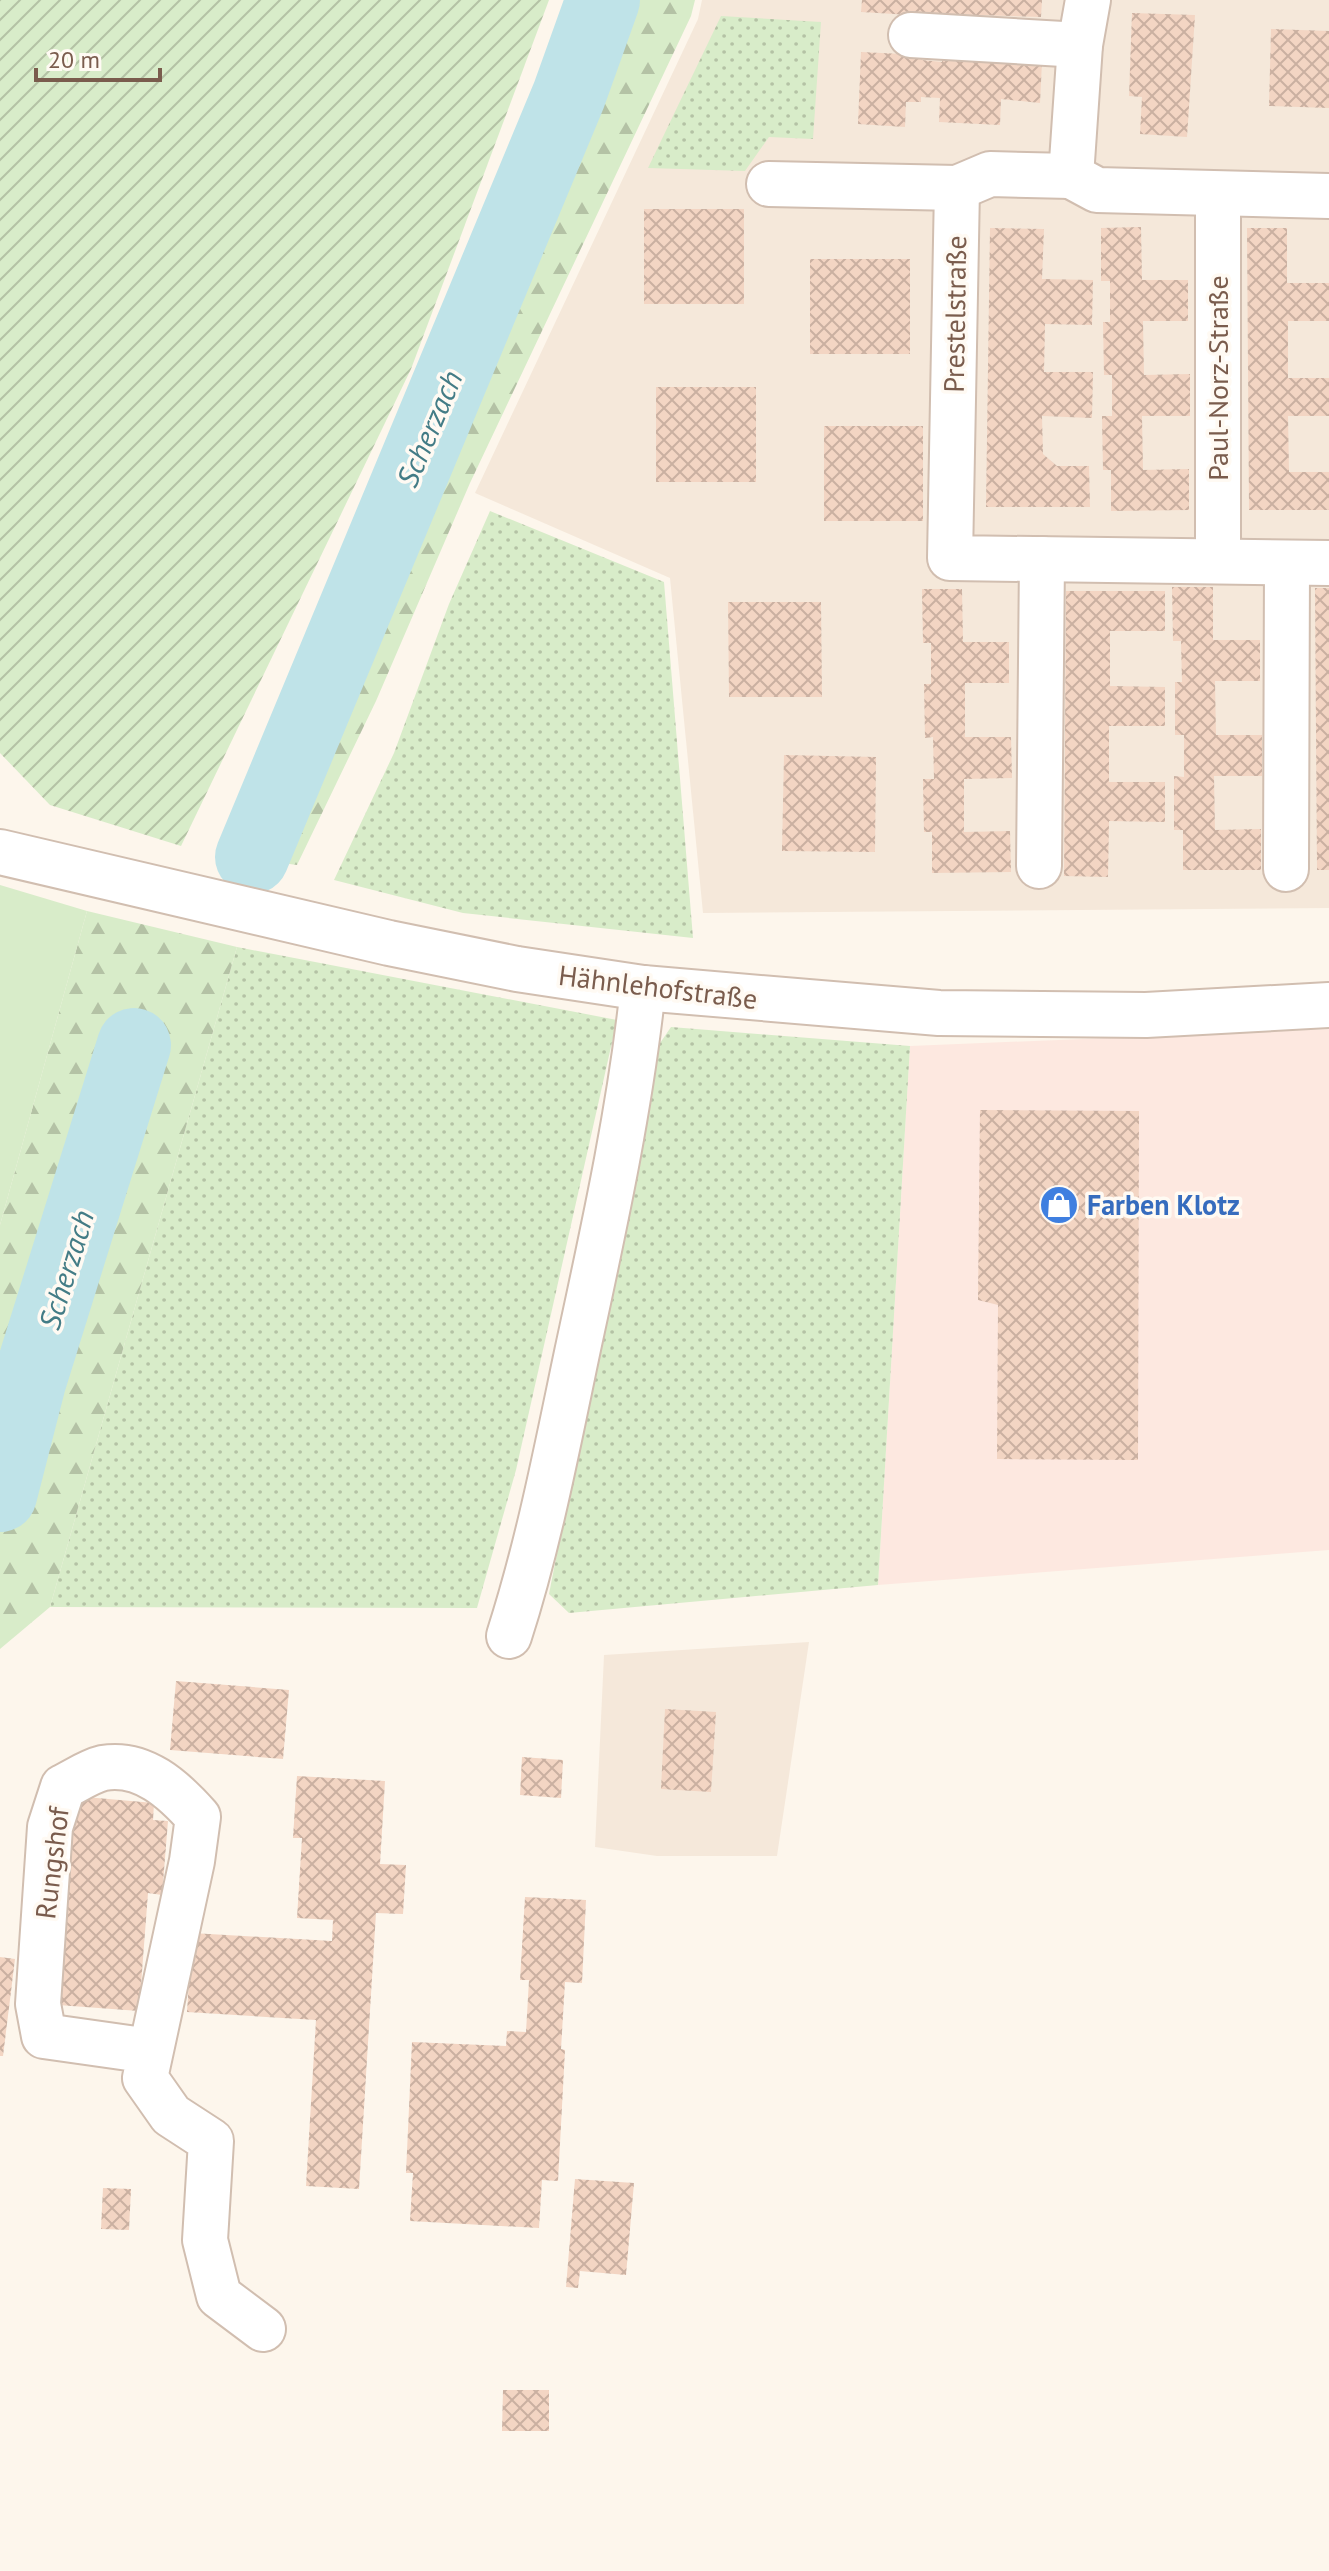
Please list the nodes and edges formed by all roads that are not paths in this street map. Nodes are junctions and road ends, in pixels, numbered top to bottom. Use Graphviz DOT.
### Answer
graph roads {
  1 [pos="1088,0"];
  2 [pos="911,35"];
  3 [pos="1080,45"];
  4 [pos="1071,176"];
  5 [pos="769,184"];
  6 [pos="957,188"];
  7 [pos="1218,194"];
  8 [pos="1329,196"];
  9 [pos="1042,559"];
  10 [pos="1218,561"];
  11 [pos="1308,563"];
  12 [pos="0,852"];
  13 [pos="1039,866"];
  14 [pos="1286,869"];
  15 [pos="643,988"];
  16 [pos="1329,1005"];
  17 [pos="509,1636"];
  18 [pos="150,2051"];
  19 [pos="263,2329"];
  1 -- 3 [label="street"];
  2 -- 3 [label="street"];
  3 -- 4 [label="street"];
  4 -- 6 [label="street"];
  4 -- 7 [label="street"];
  5 -- 6 [label="street"];
  6 -- 9 [label="street, Prestelstraße"];
  7 -- 8 [label="street"];
  7 -- 10 [label="street, Paul-Norz-Straße"];
  9 -- 10 [label="street"];
  9 -- 13 [label="street"];
  10 -- 11 [label="street"];
  11 -- 14 [label="street"];
  12 -- 15 [label="street, Hähnlehofstraße"];
  15 -- 16 [label="street, Hähnlehofstraße"];
  15 -- 17 [label="street"];
  18 -- 18 [label="street, Rungshof"];
  18 -- 19 [label="street, Rungshof"];
}
